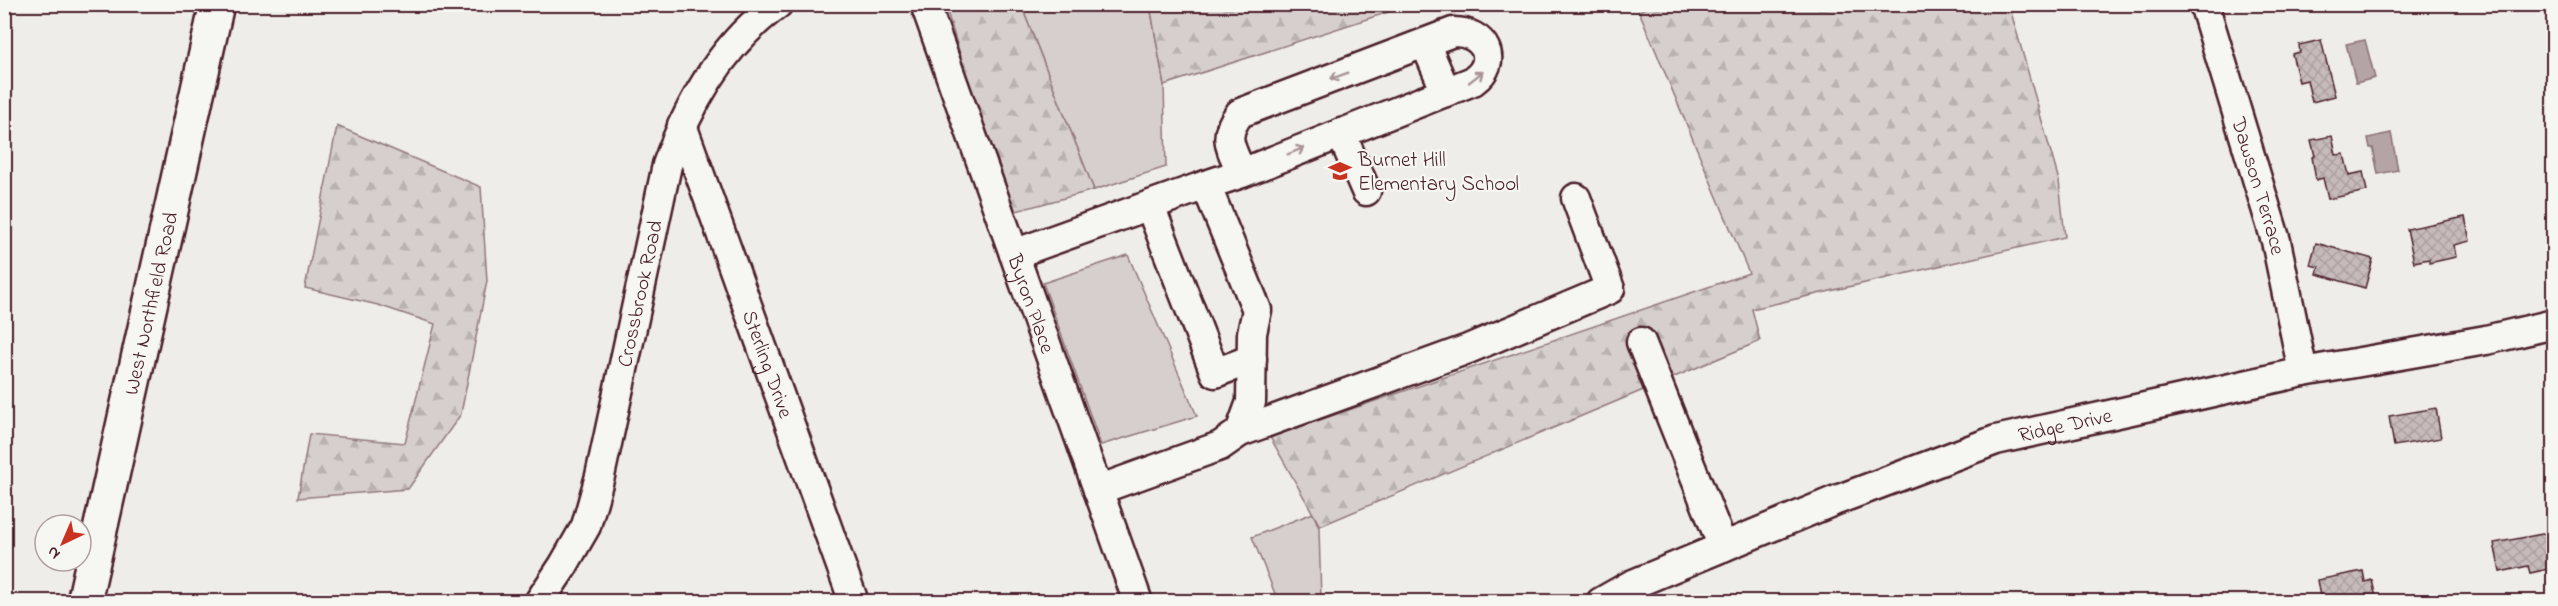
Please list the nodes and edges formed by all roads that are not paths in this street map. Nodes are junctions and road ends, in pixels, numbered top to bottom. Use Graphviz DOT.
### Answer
graph roads {
  1 [pos="217,4"];
  2 [pos="778,4"];
  3 [pos="925,4"];
  4 [pos="2205,4"];
  5 [pos="1425,43"];
  6 [pos="1446,92"];
  7 [pos="682,125"];
  8 [pos="1341,133"];
  9 [pos="1242,172"];
  10 [pos="1206,185"];
  11 [pos="1366,191"];
  12 [pos="1576,198"];
  13 [pos="1150,206"];
  14 [pos="1014,254"];
  15 [pos="2553,324"];
  16 [pos="1641,342"];
  17 [pos="1252,359"];
  18 [pos="2303,372"];
  19 [pos="1240,432"];
  20 [pos="1098,490"];
  21 [pos="1723,547"];
  22 [pos="551,594"];
  23 [pos="84,602"];
  24 [pos="854,602"];
  25 [pos="1138,602"];
  26 [pos="1601,602"];
  1 -- 23 [label="main road, West Northfield Road"];
  2 -- 7 [label="street, Crossbrook Road"];
  3 -- 14 [label="street, Byron Place"];
  4 -- 18 [label="street, Dawson Terrace"];
  5 -- 6 [label="street"];
  6 -- 5 [label="street, one-way"];
  5 -- 9 [label="street, one-way"];
  6 -- 8 [label="street"];
  7 -- 22 [label="street, Crossbrook Road"];
  7 -- 24 [label="street, Sterling Drive"];
  9 -- 8 [label="street, one-way"];
  8 -- 11 [label="street"];
  9 -- 10 [label="street"];
  10 -- 13 [label="street"];
  10 -- 17 [label="street"];
  12 -- 19 [label="street"];
  13 -- 14 [label="street"];
  13 -- 17 [label="street"];
  14 -- 20 [label="street, Byron Place"];
  15 -- 18 [label="street, Ridge Drive"];
  16 -- 21 [label="street"];
  17 -- 19 [label="street"];
  18 -- 21 [label="street, Ridge Drive"];
  19 -- 20 [label="street"];
  20 -- 25 [label="street, Byron Place"];
  21 -- 26 [label="street, Ridge Drive"];
}
